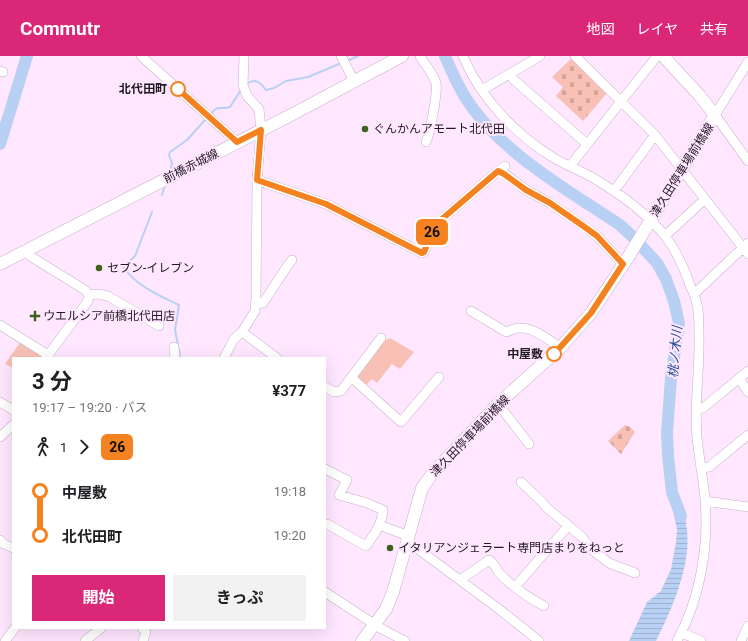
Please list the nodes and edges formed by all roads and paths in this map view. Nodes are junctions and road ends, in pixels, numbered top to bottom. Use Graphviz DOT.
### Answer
graph roads {
  1 [pos="141,56"];
  2 [pos="244,56"];
  3 [pos="341,56"];
  4 [pos="402,56"];
  5 [pos="420,56"];
  6 [pos="463,56"];
  7 [pos="540,56"];
  8 [pos="575,56"];
  9 [pos="657,56"];
  10 [pos="662,56"];
  11 [pos="748,62"];
  12 [pos="510,74"];
  13 [pos="354,81"];
  14 [pos="482,90"];
  15 [pos="621,101"];
  16 [pos="715,115"];
  17 [pos="261,130"];
  18 [pos="655,135"];
  19 [pos="237,142"];
  20 [pos="426,142"];
  21 [pos="587,144"];
  22 [pos="748,161"];
  23 [pos="570,166"];
  24 [pos="682,170"];
  25 [pos="257,180"];
  26 [pos="614,190"];
  27 [pos="705,199"];
  28 [pos="647,225"];
  29 [pos="665,236"];
  30 [pos="746,248"];
  31 [pos="26,251"];
  32 [pos="292,260"];
  33 [pos="625,262"];
  34 [pos="0,264"];
  35 [pos="87,292"];
  36 [pos="694,294"];
  37 [pos="255,305"];
  38 [pos="471,311"];
  39 [pos="0,325"];
  40 [pos="159,326"];
  41 [pos="242,332"];
  42 [pos="381,338"];
  43 [pos="174,347"];
  44 [pos="560,348"];
  45 [pos="47,357"];
  46 [pos="175,357"];
  47 [pos="225,357"];
  48 [pos="276,357"];
  49 [pos="748,371"];
  50 [pos="439,377"];
  51 [pos="352,378"];
  52 [pos="739,378"];
  53 [pos="326,388"];
  54 [pos="748,392"];
  55 [pos="0,402"];
  56 [pos="498,404"];
  57 [pos="12,407"];
  58 [pos="696,408"];
  59 [pos="12,426"];
  60 [pos="748,435"];
  61 [pos="0,437"];
  62 [pos="529,444"];
  63 [pos="701,468"];
  64 [pos="326,470"];
  65 [pos="521,482"];
  66 [pos="705,501"];
  67 [pos="748,507"];
  68 [pos="327,524"];
  69 [pos="379,525"];
  70 [pos="568,526"];
  71 [pos="408,538"];
  72 [pos="0,540"];
  73 [pos="12,548"];
  74 [pos="635,573"];
  75 [pos="460,580"];
  76 [pos="515,587"];
  77 [pos="326,593"];
  78 [pos="544,606"];
  79 [pos="375,624"];
  80 [pos="748,626"];
  81 [pos="14,629"];
  82 [pos="100,629"];
  83 [pos="143,629"];
  84 [pos="679,637"];
  85 [pos="5,641"];
  86 [pos="85,641"];
  87 [pos="143,641"];
  88 [pos="362,641"];
  89 [pos="405,641"];
  90 [pos="539,641"];
  91 [pos="701,641"];
  92 [pos="741,641"];
  1 -- 19 [label="street"];
  2 -- 17 [label="street"];
  3 -- 13 [label="street"];
  4 -- 13 [label="main road, 前橋赤城線"];
  5 -- 20 [label="street"];
  6 -- 14 [label="street"];
  7 -- 12 [label="street"];
  8 -- 15 [label="street"];
  9 -- 15 [label="street"];
  10 -- 16 [label="main road, 津久田停車場前橋線"];
  11 -- 16 [label="street"];
  12 -- 14 [label="street"];
  12 -- 21 [label="street"];
  13 -- 17 [label="main road, 前橋赤城線"];
  14 -- 23 [label="street"];
  15 -- 18 [label="street"];
  15 -- 21 [label="street"];
  16 -- 22 [label="street"];
  16 -- 24 [label="main road, 津久田停車場前橋線"];
  17 -- 19 [label="main road, 前橋赤城線"];
  17 -- 25 [label="street"];
  18 -- 24 [label="street"];
  18 -- 26 [label="street"];
  19 -- 31 [label="main road, 前橋赤城線"];
  21 -- 23 [label="street"];
  23 -- 26 [label="street"];
  24 -- 27 [label="street"];
  24 -- 28 [label="main road, 津久田停車場前橋線"];
  25 -- 33 [label="street"];
  25 -- 37 [label="street"];
  26 -- 28 [label="street"];
  27 -- 29 [label="street"];
  27 -- 30 [label="street"];
  28 -- 29 [label="street"];
  28 -- 33 [label="main road, 津久田停車場前橋線"];
  29 -- 36 [label="street"];
  30 -- 36 [label="street"];
  31 -- 34 [label="main road, 前橋赤城線"];
  31 -- 35 [label="street"];
  32 -- 37 [label="street"];
  33 -- 44 [label="main road, 津久田停車場前橋線"];
  35 -- 40 [label="street"];
  35 -- 45 [label="street"];
  36 -- 58 [label="street"];
  37 -- 41 [label="street"];
  38 -- 44 [label="street"];
  39 -- 45 [label="street"];
  41 -- 47 [label="street"];
  41 -- 48 [label="street"];
  42 -- 51 [label="street"];
  43 -- 46 [label="street"];
  44 -- 56 [label="main road, 津久田停車場前橋線"];
  49 -- 52 [label="street"];
  50 -- 51 [label="street"];
  51 -- 53 [label="street"];
  52 -- 54 [label="street"];
  52 -- 58 [label="street"];
  55 -- 57 [label="street"];
  56 -- 62 [label="street"];
  56 -- 71 [label="main road, 津久田停車場前橋線"];
  58 -- 63 [label="street"];
  59 -- 61 [label="street"];
  60 -- 63 [label="street"];
  63 -- 66 [label="street"];
  64 -- 69 [label="street"];
  65 -- 70 [label="street"];
  66 -- 67 [label="street"];
  66 -- 84 [label="street"];
  68 -- 69 [label="street"];
  69 -- 71 [label="street"];
  70 -- 74 [label="street"];
  70 -- 76 [label="street"];
  71 -- 75 [label="street"];
  71 -- 79 [label="main road, 津久田停車場前橋線"];
  72 -- 73 [label="street"];
  75 -- 76 [label="street"];
  75 -- 90 [label="street"];
  76 -- 78 [label="street"];
  77 -- 79 [label="street"];
  79 -- 88 [label="main road, 津久田停車場前橋線"];
  79 -- 89 [label="street"];
  80 -- 92 [label="street"];
  81 -- 85 [label="street"];
  82 -- 86 [label="street"];
  83 -- 87 [label="street"];
  84 -- 91 [label="street"];
}
